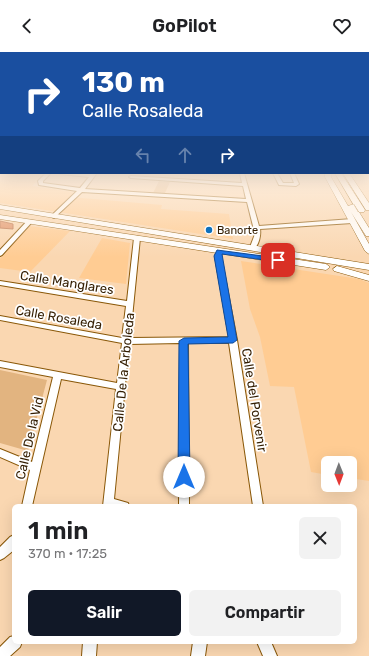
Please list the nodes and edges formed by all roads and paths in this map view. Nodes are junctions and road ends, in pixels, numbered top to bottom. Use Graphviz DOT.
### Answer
graph roads {
  1 [pos="70,200"];
  2 [pos="244,200"];
  3 [pos="341,200"];
  4 [pos="351,200"];
  5 [pos="354,200"];
  6 [pos="249,201"];
  7 [pos="0,207"];
  8 [pos="54,216"];
  9 [pos="0,217"];
  10 [pos="30,221"];
  11 [pos="352,221"];
  12 [pos="369,222"];
  13 [pos="125,227"];
  14 [pos="256,228"];
  15 [pos="152,231"];
  16 [pos="111,234"];
  17 [pos="369,234"];
  18 [pos="137,238"];
  19 [pos="3,246"];
  20 [pos="253,247"];
  21 [pos="368,249"];
  22 [pos="219,252"];
  23 [pos="0,254"];
  24 [pos="328,260"];
  25 [pos="369,267"];
  26 [pos="338,269"];
  27 [pos="369,273"];
  28 [pos="369,278"];
  29 [pos="0,283"];
  30 [pos="130,304"];
  31 [pos="0,318"];
  32 [pos="233,340"];
  33 [pos="127,341"];
  34 [pos="184,341"];
  35 [pos="0,364"];
  36 [pos="58,376"];
  37 [pos="121,387"];
  38 [pos="0,453"];
  39 [pos="36,468"];
  40 [pos="27,504"];
  41 [pos="108,504"];
  42 [pos="184,504"];
  43 [pos="258,504"];
  44 [pos="12,543"];
  45 [pos="0,554"];
  46 [pos="13,644"];
  47 [pos="90,644"];
  48 [pos="200,644"];
  49 [pos="265,644"];
  50 [pos="0,656"];
  51 [pos="88,656"];
  52 [pos="198,656"];
  53 [pos="270,656"];
  1 -- 8 [label="street"];
  2 -- 6 [label="street"];
  3 -- 11 [label="main road"];
  4 -- 17 [label="main road"];
  5 -- 12 [label="main road"];
  6 -- 14 [label="street"];
  7 -- 8 [label="main road"];
  8 -- 13 [label="main road"];
  9 -- 10 [label="main road"];
  10 -- 16 [label="main road"];
  10 -- 19 [label="street"];
  11 -- 14 [label="street"];
  11 -- 21 [label="main road"];
  13 -- 15 [label="main road"];
  13 -- 16 [label="main road"];
  14 -- 20 [label="street"];
  15 -- 18 [label="main road"];
  15 -- 20 [label="main road"];
  16 -- 18 [label="main road"];
  18 -- 22 [label="main road"];
  18 -- 30 [label="street, Calle De la Arboleda"];
  19 -- 23 [label="street"];
  20 -- 24 [label="main road"];
  21 -- 24 [label="main road"];
  22 -- 26 [label="main road"];
  22 -- 32 [label="street, Calle del Porvenir"];
  24 -- 25 [label="main road"];
  26 -- 27 [label="main road"];
  26 -- 28 [label="main road"];
  29 -- 30 [label="street, Calle Manglares"];
  30 -- 33 [label="street, Calle De la Arboleda"];
  31 -- 33 [label="street, Calle Rosaleda"];
  32 -- 34 [label="street, Calle Rosaleda"];
  32 -- 43 [label="street, Calle del Porvenir"];
  33 -- 34 [label="street, Calle Rosaleda"];
  33 -- 37 [label="street, Calle De la Arboleda"];
  34 -- 42 [label="street"];
  35 -- 36 [label="street"];
  36 -- 37 [label="street"];
  36 -- 39 [label="street, Calle De la Vid"];
  37 -- 41 [label="street, Calle De la Arboleda"];
  38 -- 39 [label="street"];
  39 -- 40 [label="street, Calle De la Vid"];
  44 -- 45 [label="street"];
  46 -- 50 [label="street"];
  47 -- 51 [label="street"];
  48 -- 52 [label="street"];
  49 -- 53 [label="street"];
}
